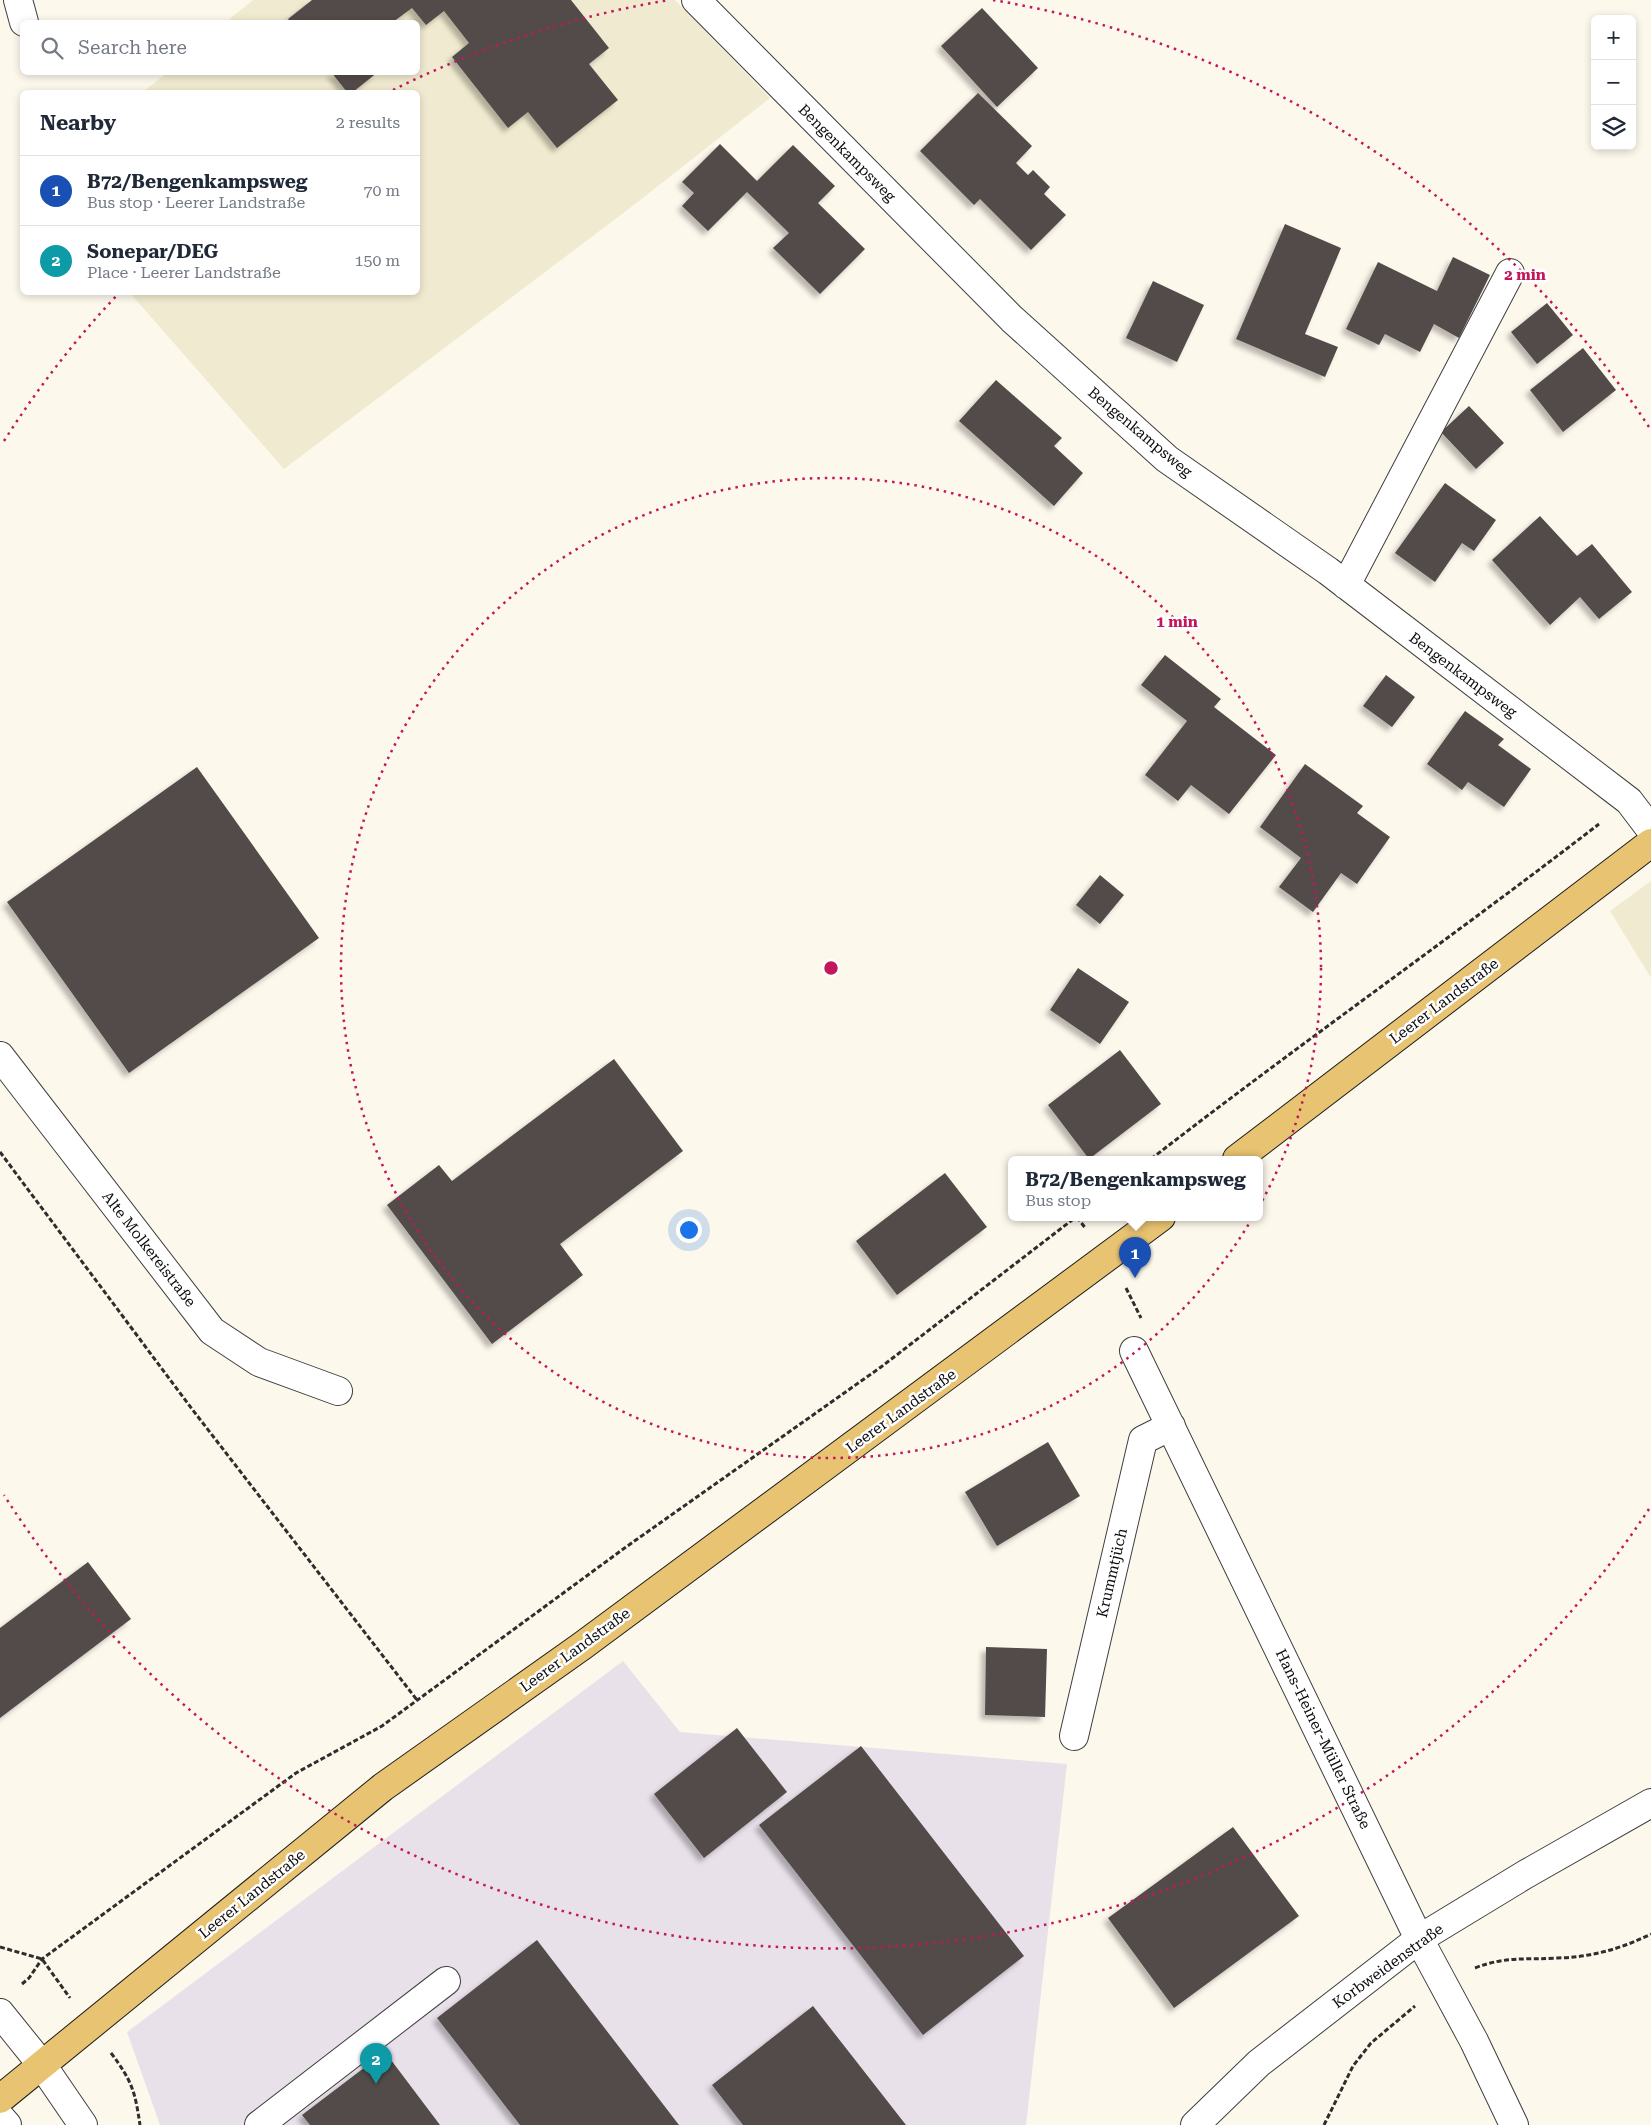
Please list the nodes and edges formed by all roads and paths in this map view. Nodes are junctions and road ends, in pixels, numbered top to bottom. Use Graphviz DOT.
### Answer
graph roads {
  1 [pos="18,0"];
  2 [pos="696,0"];
  3 [pos="23,20"];
  4 [pos="1510,273"];
  5 [pos="1346,585"];
  6 [pos="1629,801"];
  7 [pos="1651,830"];
  8 [pos="1651,843"];
  9 [pos="0,1056"];
  10 [pos="0,1152"];
  11 [pos="1155,1156"];
  12 [pos="1241,1156"];
  13 [pos="1071,1221"];
  14 [pos="1156,1221"];
  15 [pos="1134,1351"];
  16 [pos="338,1391"];
  17 [pos="1171,1426"];
  18 [pos="416,1700"];
  19 [pos="1074,1736"];
  20 [pos="1651,1803"];
  21 [pos="1419,1939"];
  22 [pos="0,1947"];
  23 [pos="42,1959"];
  24 [pos="446,1981"];
  25 [pos="15,1990"];
  26 [pos="0,2013"];
  27 [pos="91,2026"];
  28 [pos="42,2065"];
  29 [pos="0,2099"];
  30 [pos="0,2117"];
  31 [pos="7,2125"];
  32 [pos="84,2125"];
  33 [pos="140,2125"];
  34 [pos="259,2125"];
  35 [pos="1195,2125"];
  36 [pos="1514,2125"];
  1 -- 3 [label="street"];
  2 -- 5 [label="street, Bengenkampsweg"];
  4 -- 5 [label="street"];
  5 -- 6 [label="street, Bengenkampsweg"];
  6 -- 7 [label="street, Bengenkampsweg"];
  6 -- 11 [label="path"];
  8 -- 12 [label="main road, Leerer Landstraße"];
  9 -- 16 [label="street, Alte Molkereistraße"];
  10 -- 18 [label="path"];
  13 -- 18 [label="path"];
  14 -- 27 [label="main road, Leerer Landstraße"];
  15 -- 17 [label="street, Hans-Heiner-Müller Straße"];
  17 -- 19 [label="street, Krummtjüch"];
  17 -- 21 [label="street, Hans-Heiner-Müller Straße"];
  18 -- 23 [label="path"];
  20 -- 21 [label="street, Korbweidenstraße"];
  21 -- 35 [label="street, Korbweidenstraße"];
  21 -- 36 [label="street, Hans-Heiner-Müller Straße"];
  22 -- 23 [label="path"];
  23 -- 25 [label="path"];
  23 -- 27 [label="path"];
  24 -- 34 [label="street"];
  26 -- 28 [label="street"];
  27 -- 28 [label="main road, Leerer Landstraße"];
  27 -- 33 [label="path"];
  28 -- 29 [label="main road, Leerer Landstraße"];
  28 -- 32 [label="street"];
  30 -- 31 [label="street"];
}
